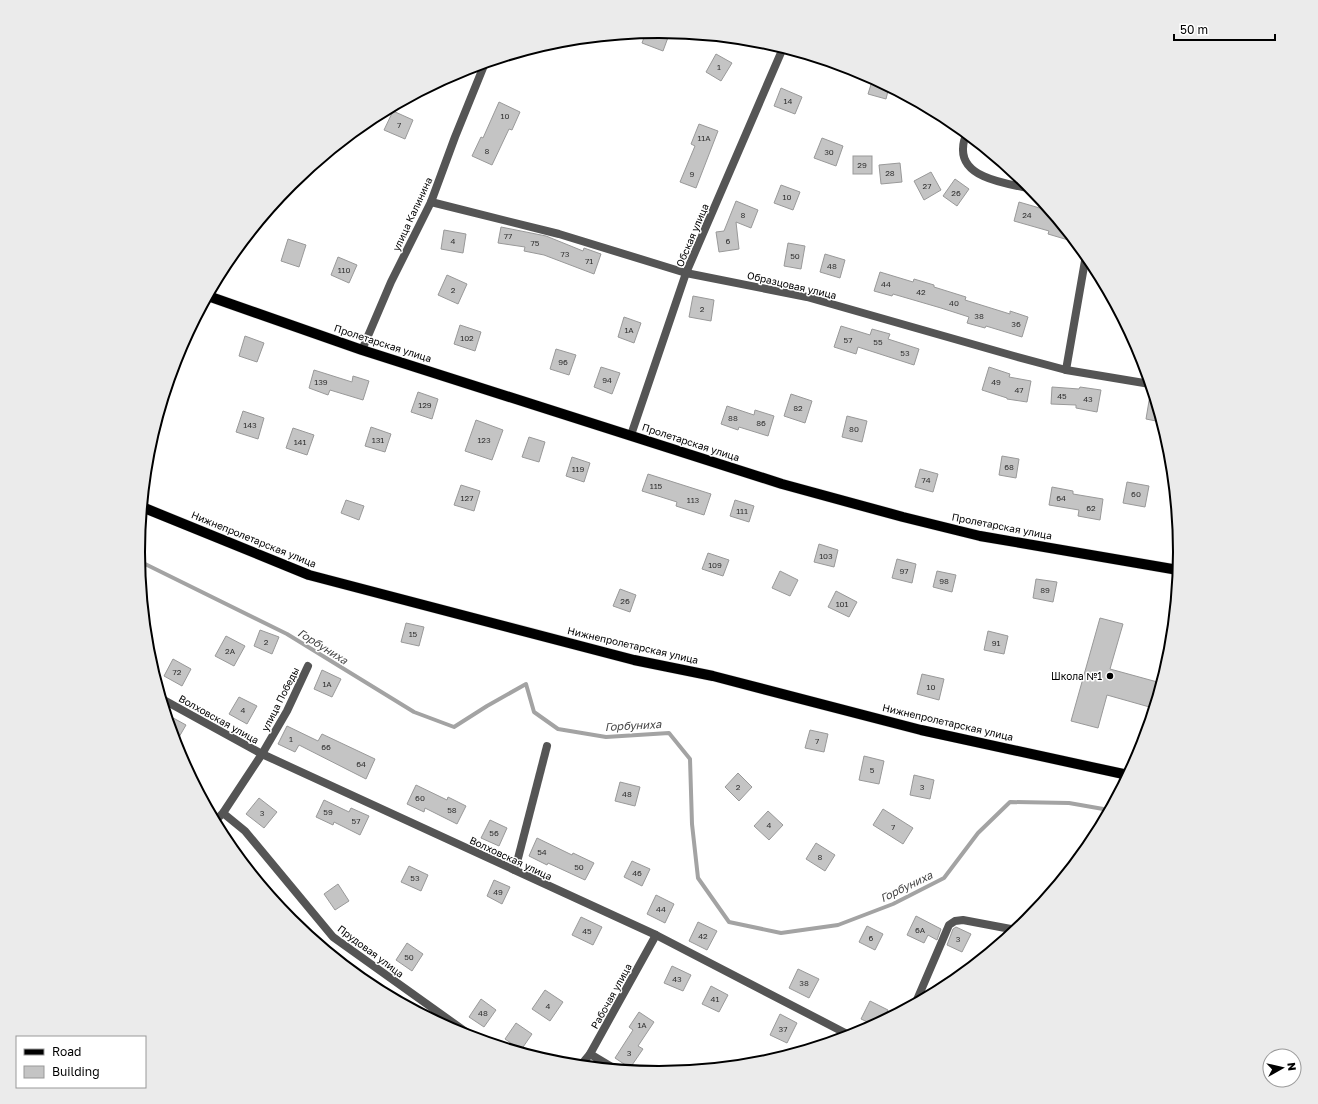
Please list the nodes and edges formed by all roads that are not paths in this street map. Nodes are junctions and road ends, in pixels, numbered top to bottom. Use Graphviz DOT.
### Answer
graph roads {
  1 [pos="780,53"];
  2 [pos="482,69"];
  3 [pos="964,138"];
  4 [pos="1019,186"];
  5 [pos="431,202"];
  6 [pos="1084,264"];
  7 [pos="686,274"];
  8 [pos="213,298"];
  9 [pos="362,350"];
  10 [pos="1066,370"];
  11 [pos="1145,383"];
  12 [pos="631,435"];
  13 [pos="147,509"];
  14 [pos="1172,569"];
  15 [pos="308,666"];
  16 [pos="168,702"];
  17 [pos="547,746"];
  18 [pos="262,754"];
  19 [pos="1122,774"];
  20 [pos="223,813"];
  21 [pos="219,817"];
  22 [pos="515,870"];
  23 [pos="1008,928"];
  24 [pos="656,935"];
  25 [pos="919,995"];
  26 [pos="453,1023"];
  27 [pos="843,1032"];
  28 [pos="590,1054"];
  29 [pos="585,1061"];
  30 [pos="605,1063"];
  1 -- 7 [label="street, Обская улица"];
  2 -- 5 [label="street, улица Калинина"];
  3 -- 4 [label="street"];
  5 -- 7 [label="street, Образцовая улица"];
  5 -- 9 [label="street, улица Калинина"];
  6 -- 10 [label="street"];
  7 -- 10 [label="street, Образцовая улица"];
  7 -- 12 [label="street, Обская улица"];
  8 -- 9 [label="main road, Пролетарская улица"];
  9 -- 12 [label="main road, Пролетарская улица"];
  10 -- 11 [label="street, Образцовая улица"];
  12 -- 14 [label="main road, Пролетарская улица"];
  13 -- 19 [label="main road, Нижнепролетарская улица"];
  15 -- 18 [label="street, улица Победы"];
  16 -- 18 [label="street, Волховская улица"];
  17 -- 22 [label="street"];
  18 -- 20 [label="street, улица Победы"];
  18 -- 22 [label="street, Волховская улица"];
  20 -- 21 [label="street, улица Победы"];
  20 -- 26 [label="street, Прудовая улица"];
  22 -- 24 [label="street, Волховская улица"];
  23 -- 25 [label="street"];
  24 -- 27 [label="street, Волховская улица"];
  24 -- 28 [label="street, Рабочая улица"];
  28 -- 29 [label="street, Рабочая улица"];
  28 -- 30 [label="street"];
}
